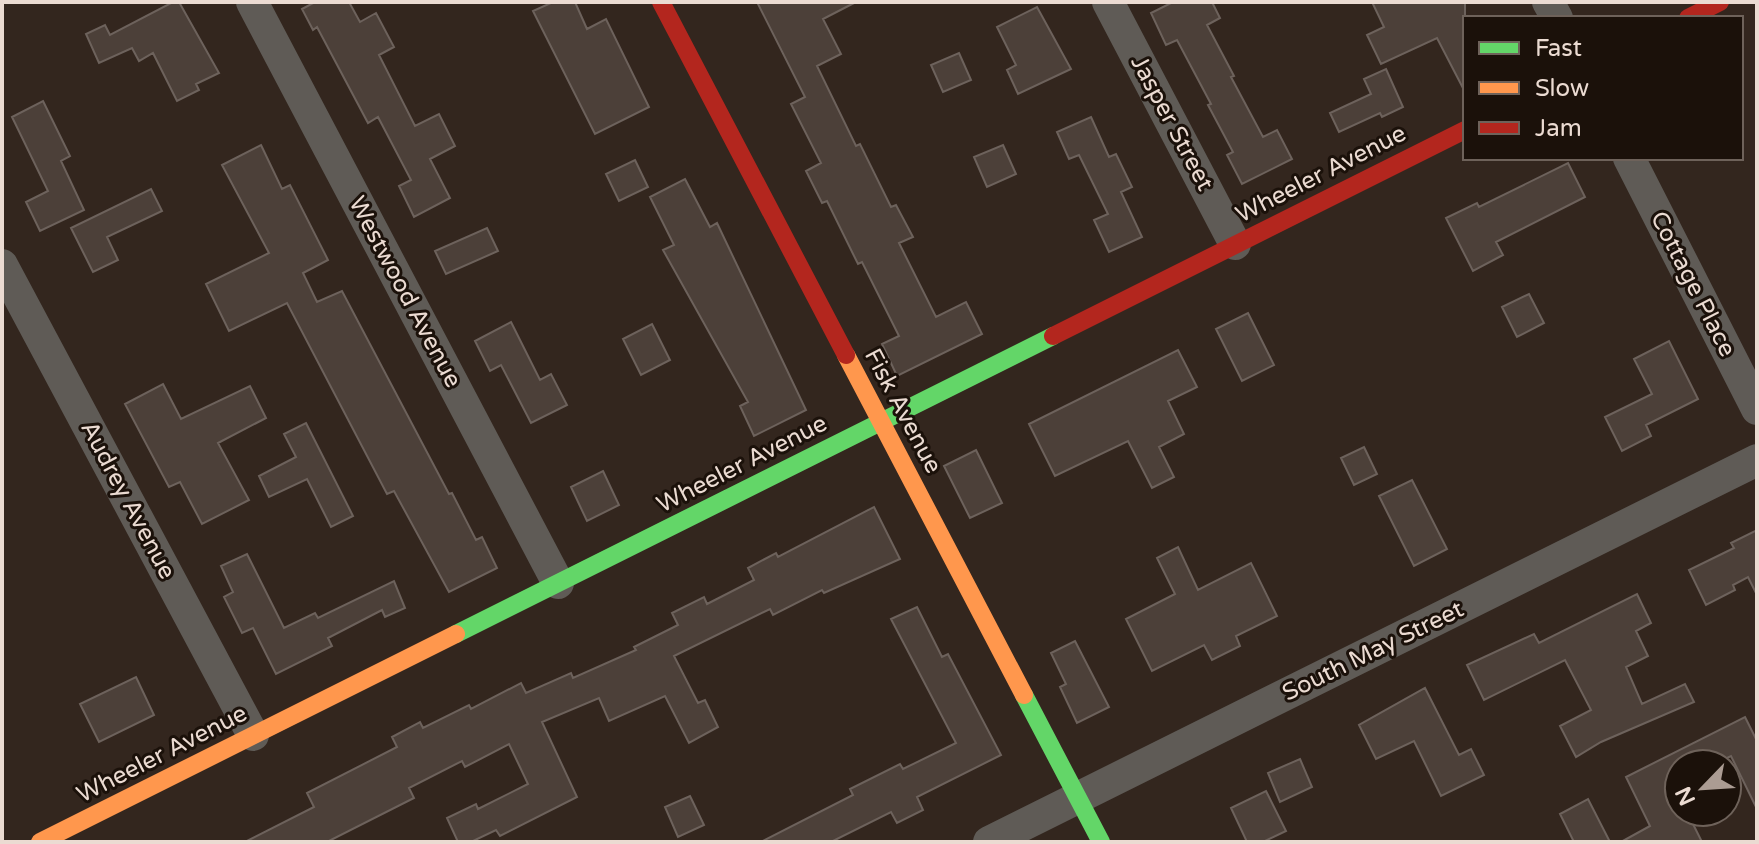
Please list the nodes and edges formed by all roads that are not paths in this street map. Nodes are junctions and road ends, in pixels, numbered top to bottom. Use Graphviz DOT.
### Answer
graph roads {
  1 [pos="252,2"];
  2 [pos="661,2"];
  3 [pos="1108,2"];
  4 [pos="1720,2"];
  5 [pos="1692,16"];
  6 [pos="1463,131"];
  7 [pos="1630,160"];
  8 [pos="1235,244"];
  9 [pos="2,265"];
  10 [pos="1757,409"];
  11 [pos="881,421"];
  12 [pos="1757,460"];
  13 [pos="558,583"];
  14 [pos="253,735"];
  15 [pos="1079,797"];
  16 [pos="40,842"];
  17 [pos="989,842"];
  18 [pos="1101,842"];
  1 -- 13 [label="street, Westwood Avenue"];
  2 -- 11 [label="street, Fisk Avenue"];
  3 -- 8 [label="street, Jasper Street"];
  4 -- 5 [label="street"];
  6 -- 8 [label="street, Wheeler Avenue"];
  7 -- 10 [label="street, Cottage Place"];
  8 -- 11 [label="street, Wheeler Avenue"];
  9 -- 14 [label="street, Audrey Avenue"];
  11 -- 13 [label="street, Wheeler Avenue"];
  11 -- 15 [label="street, Fisk Avenue"];
  12 -- 15 [label="street, South May Street"];
  13 -- 14 [label="street, Wheeler Avenue"];
  14 -- 16 [label="street, Wheeler Avenue"];
  15 -- 17 [label="street, South May Street"];
  15 -- 18 [label="street, Fisk Avenue"];
}
